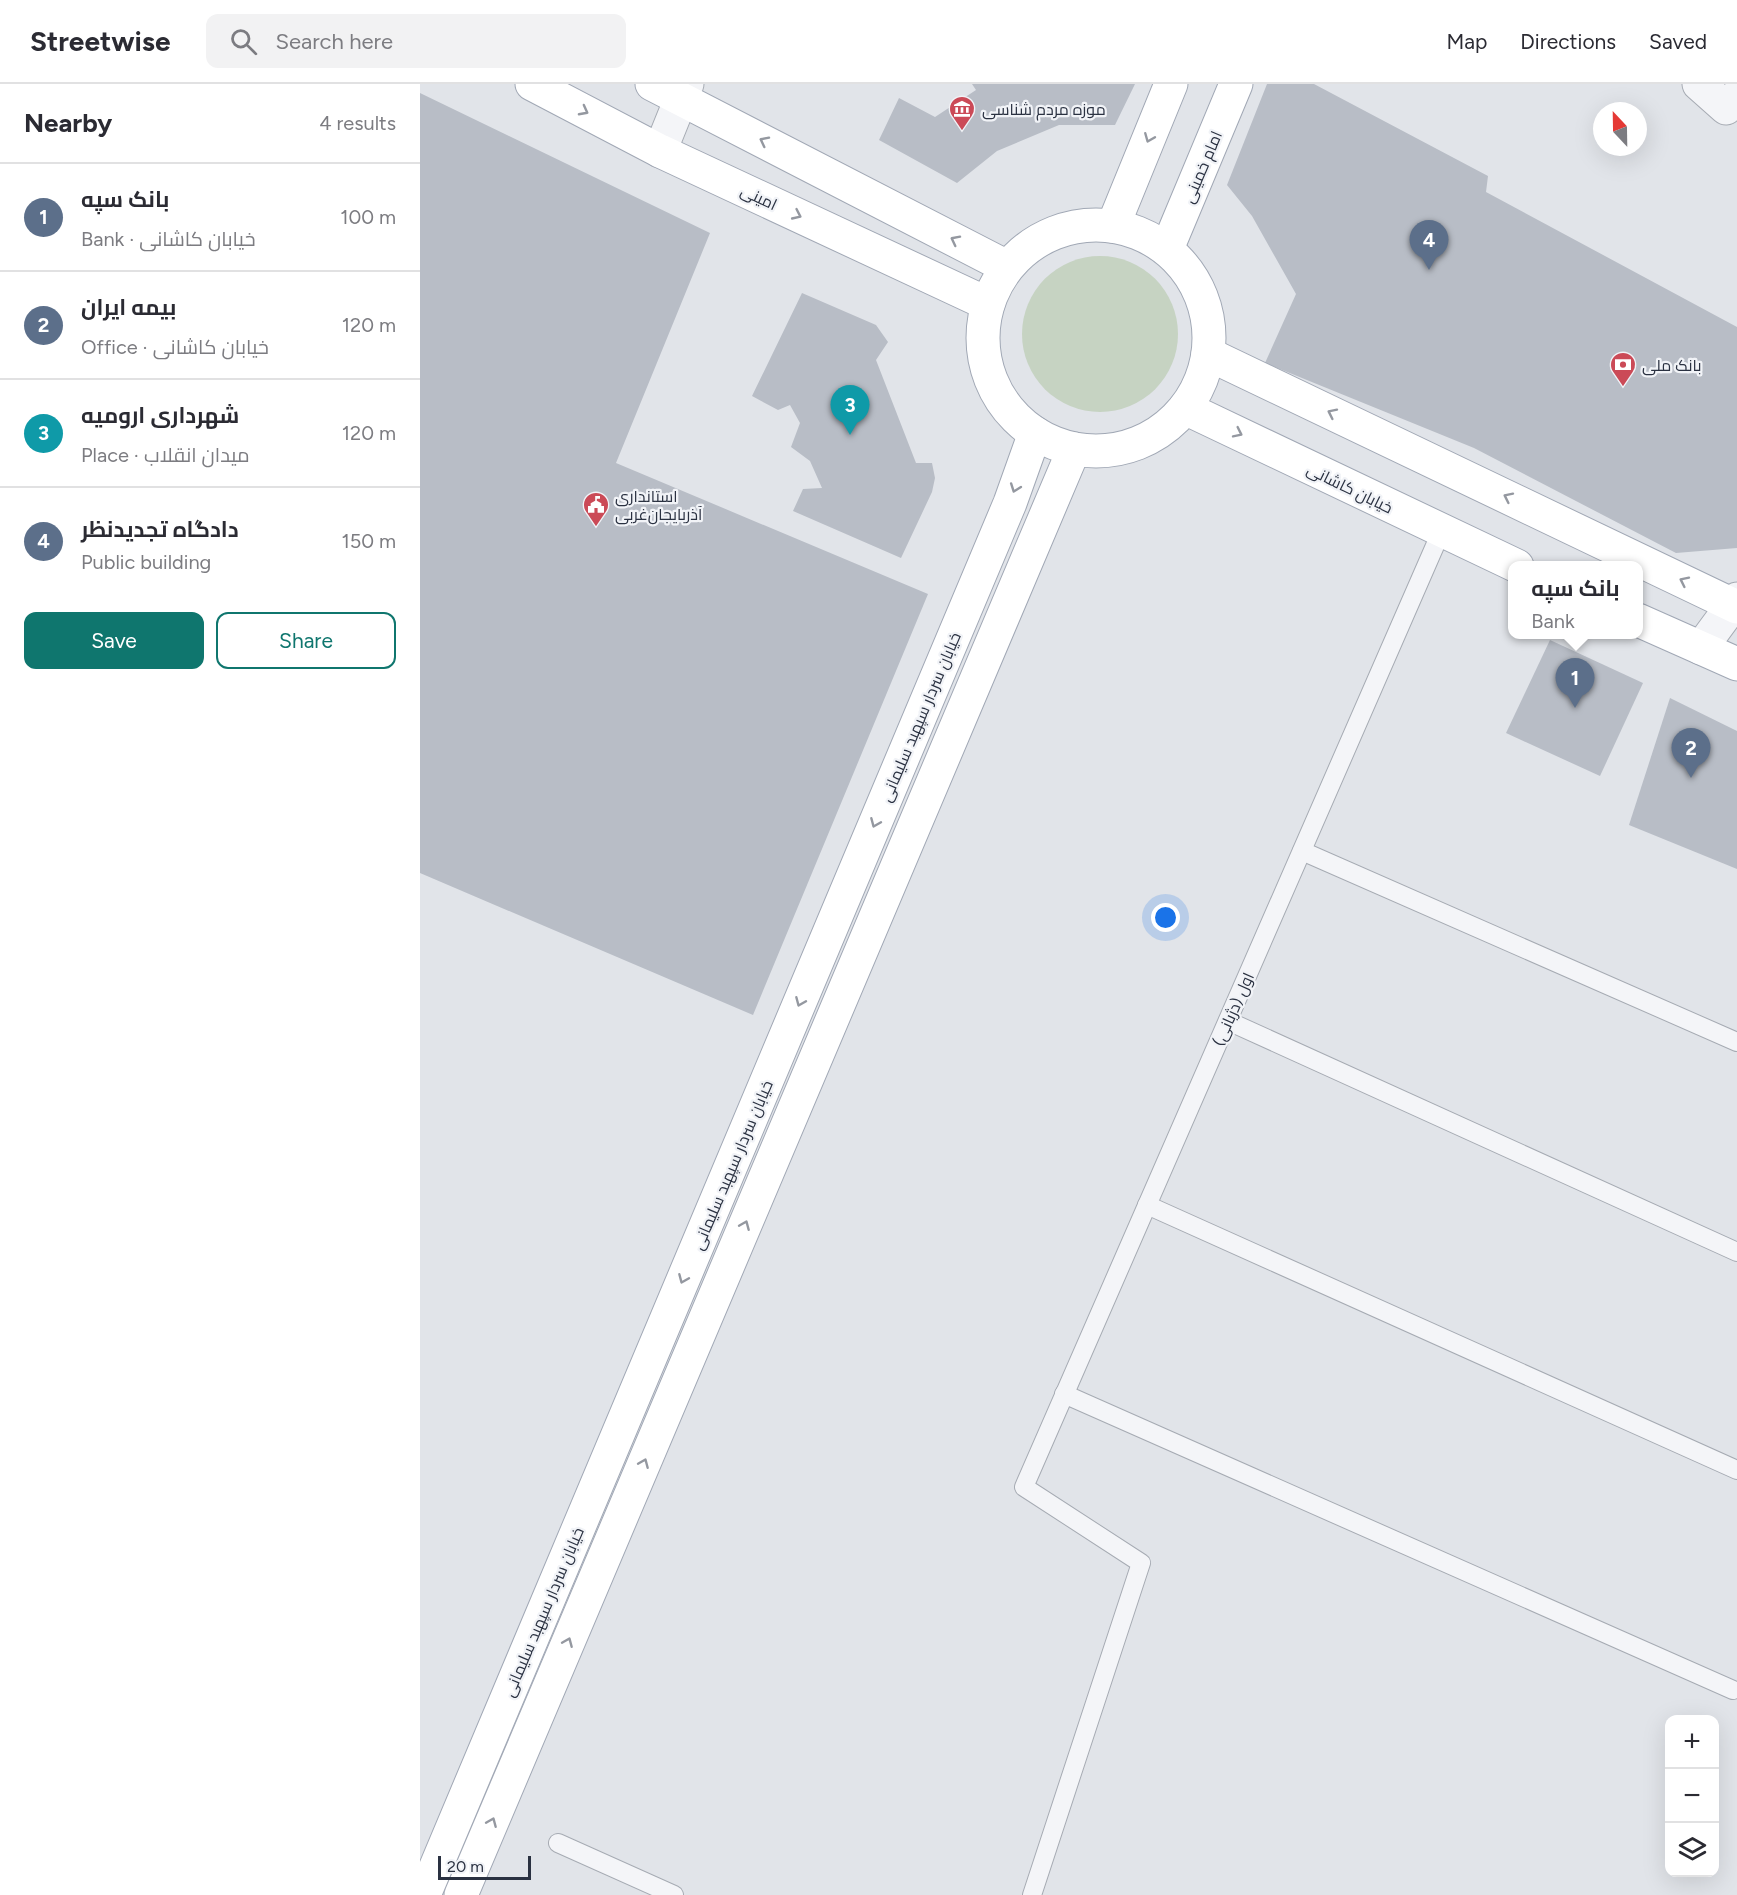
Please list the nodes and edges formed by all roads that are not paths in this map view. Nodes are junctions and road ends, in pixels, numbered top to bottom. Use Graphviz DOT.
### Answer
graph roads {
  1 [pos="532,84"];
  2 [pos="652,84"];
  3 [pos="1171,84"];
  4 [pos="1236,84"];
  5 [pos="1699,84"];
  6 [pos="685,92"];
  7 [pos="1737,96"];
  8 [pos="660,151"];
  9 [pos="1113,226"];
  10 [pos="1167,249"];
  11 [pos="1007,267"];
  12 [pos="988,304"];
  13 [pos="1208,354"];
  14 [pos="1185,408"];
  15 [pos="1035,433"];
  16 [pos="1074,449"];
  17 [pos="1441,532"];
  18 [pos="1508,562"];
  19 [pos="1735,603"];
  20 [pos="1643,622"];
  21 [pos="1701,648"];
  22 [pos="1737,664"];
  23 [pos="1302,851"];
  24 [pos="1228,1021"];
  25 [pos="1737,1042"];
  26 [pos="1147,1205"];
  27 [pos="1737,1252"];
  28 [pos="1064,1394"];
  29 [pos="1737,1470"];
  30 [pos="1733,1690"];
  31 [pos="558,1843"];
  32 [pos="424,1895"];
  33 [pos="461,1895"];
  34 [pos="674,1895"];
  35 [pos="1032,1895"];
  1 -- 8 [label="main road, امینی, one-way"];
  2 -- 6 [label="main road"];
  3 -- 9 [label="main road, one-way"];
  4 -- 10 [label="main road, امام خمینی"];
  5 -- 7 [label="street"];
  6 -- 8 [label="street"];
  11 -- 6 [label="main road, one-way"];
  8 -- 12 [label="main road, امینی, one-way"];
  9 -- 10 [label="main road"];
  9 -- 11 [label="main road"];
  10 -- 13 [label="main road"];
  11 -- 12 [label="main road"];
  12 -- 15 [label="main road"];
  13 -- 14 [label="main road"];
  19 -- 13 [label="main road, one-way"];
  14 -- 16 [label="main road"];
  14 -- 17 [label="main road, خیابان کاشانی, one-way"];
  15 -- 16 [label="main road"];
  15 -- 32 [label="main road, خیابان سردار سپهبد سلیمانی, one-way"];
  33 -- 16 [label="main road, one-way"];
  17 -- 18 [label="main road, خیابان کاشانی"];
  17 -- 23 [label="lane, اول (دژبانی)"];
  19 -- 21 [label="street"];
  20 -- 21 [label="main road"];
  21 -- 22 [label="main road"];
  23 -- 24 [label="lane, اول (دژبانی)"];
  23 -- 25 [label="lane"];
  24 -- 26 [label="lane, اول (دژبانی)"];
  24 -- 27 [label="lane"];
  26 -- 28 [label="lane, اول (دژبانی)"];
  26 -- 29 [label="lane"];
  28 -- 30 [label="lane"];
  28 -- 35 [label="lane, اول (دژبانی)"];
  31 -- 34 [label="lane"];
}
